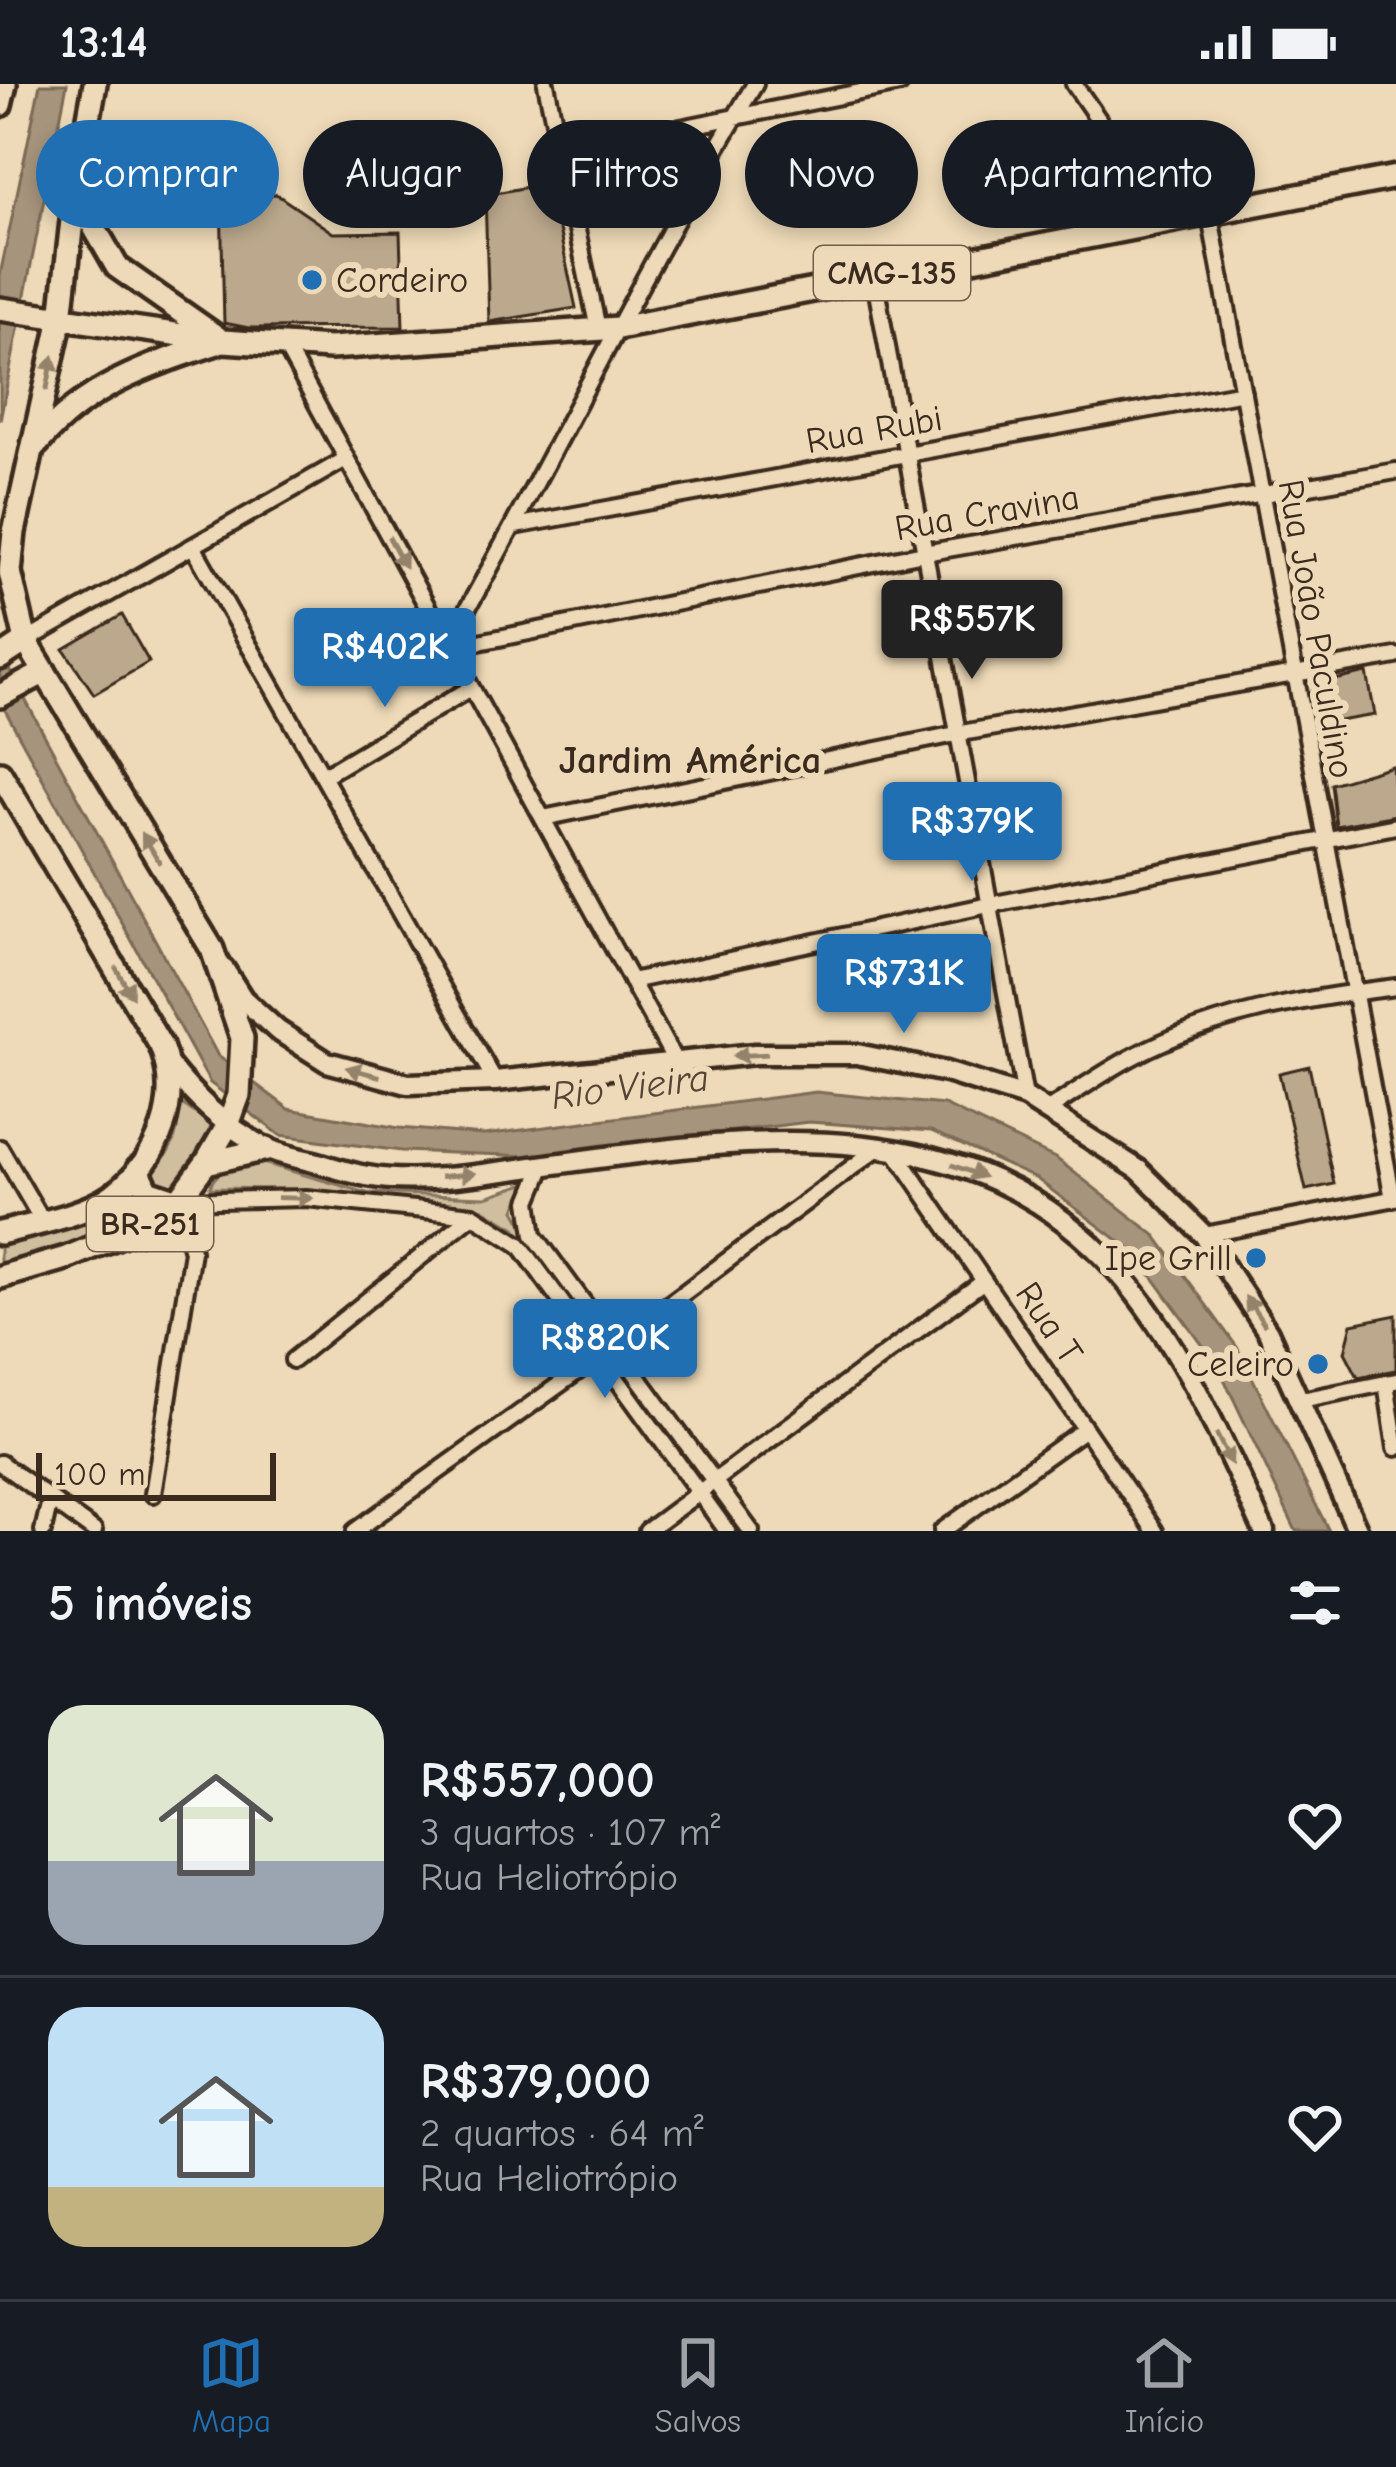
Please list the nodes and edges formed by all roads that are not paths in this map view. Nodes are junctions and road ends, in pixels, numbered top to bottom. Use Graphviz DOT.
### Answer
graph roads {
  1 [pos="4,84"];
  2 [pos="95,84"];
  3 [pos="546,84"];
  4 [pos="755,84"];
  5 [pos="901,84"];
  6 [pos="1073,84"];
  7 [pos="0,105"];
  8 [pos="735,117"];
  9 [pos="88,120"];
  10 [pos="554,120"];
  11 [pos="720,120"];
  12 [pos="1098,120"];
  13 [pos="1396,177"];
  14 [pos="1255,203"];
  15 [pos="71,228"];
  16 [pos="95,228"];
  17 [pos="581,228"];
  18 [pos="1121,228"];
  19 [pos="1212,228"];
  20 [pos="874,276"];
  21 [pos="0,308"];
  22 [pos="61,318"];
  23 [pos="608,328"];
  24 [pos="223,341"];
  25 [pos="285,346"];
  26 [pos="1244,392"];
  27 [pos="36,446"];
  28 [pos="904,456"];
  29 [pos="346,459"];
  30 [pos="1396,471"];
  31 [pos="1262,496"];
  32 [pos="515,526"];
  33 [pos="194,548"];
  34 [pos="924,554"];
  35 [pos="448,646"];
  36 [pos="14,649"];
  37 [pos="1396,656"];
  38 [pos="1294,674"];
  39 [pos="39,676"];
  40 [pos="471,688"];
  41 [pos="0,696"];
  42 [pos="956,734"];
  43 [pos="0,773"];
  44 [pos="325,775"];
  45 [pos="543,818"];
  46 [pos="1396,826"];
  47 [pos="1324,840"];
  48 [pos="989,905"];
  49 [pos="212,949"];
  50 [pos="631,981"];
  51 [pos="1396,987"];
  52 [pos="1355,992"];
  53 [pos="675,1061"];
  54 [pos="168,1064"];
  55 [pos="495,1081"];
  56 [pos="1025,1097"];
  57 [pos="1048,1109"];
  58 [pos="228,1125"];
  59 [pos="887,1147"];
  60 [pos="0,1148"];
  61 [pos="267,1149"];
  62 [pos="206,1163"];
  63 [pos="544,1165"];
  64 [pos="138,1169"];
  65 [pos="112,1196"];
  66 [pos="1395,1198"];
  67 [pos="178,1201"];
  68 [pos="473,1215"];
  69 [pos="43,1222"];
  70 [pos="136,1232"];
  71 [pos="0,1233"];
  72 [pos="1204,1235"];
  73 [pos="0,1277"];
  74 [pos="984,1281"];
  75 [pos="615,1344"];
  76 [pos="602,1354"];
  77 [pos="293,1360"];
  78 [pos="1391,1382"];
  79 [pos="1301,1400"];
  80 [pos="1085,1429"];
  81 [pos="1396,1448"];
  82 [pos="0,1463"];
  83 [pos="714,1481"];
  84 [pos="700,1492"];
  85 [pos="153,1494"];
  86 [pos="50,1500"];
  87 [pos="43,1531"];
  88 [pos="94,1531"];
  89 [pos="355,1531"];
  90 [pos="647,1531"];
  91 [pos="728,1531"];
  92 [pos="751,1531"];
  93 [pos="943,1531"];
  94 [pos="1155,1531"];
  95 [pos="1264,1531"];
  96 [pos="1358,1531"];
  1 -- 7 [label="main road"];
  2 -- 9 [label="main road, BR-251"];
  3 -- 10 [label="street"];
  4 -- 8 [label="street"];
  5 -- 8 [label="street"];
  6 -- 12 [label="street"];
  8 -- 11 [label="street"];
  8 -- 23 [label="street"];
  13 -- 14 [label="main road, CMG-135"];
  15 -- 22 [label="main road, BR-251"];
  16 -- 24 [label="main road"];
  17 -- 23 [label="street"];
  18 -- 20 [label="main road, CMG-135"];
  19 -- 26 [label="street, Rua João Paculdino"];
  20 -- 23 [label="main road, CMG-135"];
  20 -- 28 [label="street"];
  21 -- 22 [label="main road, CMG-135"];
  22 -- 24 [label="main road, CMG-135"];
  27 -- 22 [label="main road, BR-251, one-way"];
  23 -- 25 [label="main road, CMG-135"];
  23 -- 32 [label="street"];
  24 -- 25 [label="main road, CMG-135"];
  24 -- 27 [label="main road"];
  25 -- 29 [label="street"];
  26 -- 28 [label="street, Rua Rubi"];
  26 -- 31 [label="street, Rua João Paculdino"];
  27 -- 36 [label="main road, BR-251"];
  28 -- 32 [label="street, Rua Rubi"];
  28 -- 34 [label="street"];
  29 -- 33 [label="street"];
  29 -- 35 [label="street, one-way"];
  30 -- 31 [label="street, Rua Cravina"];
  31 -- 34 [label="street, Rua Cravina"];
  31 -- 38 [label="street, Rua João Paculdino"];
  32 -- 35 [label="street"];
  33 -- 36 [label="street"];
  33 -- 44 [label="street"];
  34 -- 35 [label="street, Rua Cravina"];
  34 -- 42 [label="street"];
  35 -- 40 [label="street"];
  36 -- 39 [label="main road, BR-251"];
  37 -- 38 [label="street"];
  38 -- 42 [label="street"];
  38 -- 47 [label="street, Rua João Paculdino"];
  39 -- 41 [label="main road"];
  49 -- 39 [label="main road, BR-251, one-way"];
  40 -- 44 [label="street"];
  40 -- 45 [label="street"];
  42 -- 45 [label="street"];
  42 -- 48 [label="street"];
  43 -- 54 [label="main road, one-way"];
  44 -- 55 [label="street"];
  45 -- 50 [label="street"];
  46 -- 47 [label="street"];
  47 -- 48 [label="street"];
  47 -- 52 [label="street, Rua João Paculdino"];
  48 -- 50 [label="street"];
  48 -- 56 [label="street"];
  55 -- 49 [label="main road, one-way"];
  49 -- 58 [label="main road, BR-251"];
  50 -- 53 [label="street"];
  51 -- 52 [label="street"];
  52 -- 57 [label="street"];
  52 -- 66 [label="street, Rua João Paculdino"];
  53 -- 55 [label="main road"];
  56 -- 53 [label="main road, one-way"];
  54 -- 58 [label="main road"];
  54 -- 64 [label="main road, BR-251"];
  56 -- 57 [label="main road"];
  57 -- 72 [label="main road"];
  58 -- 61 [label="main road"];
  58 -- 62 [label="main road, BR-251"];
  59 -- 63 [label="main road"];
  59 -- 74 [label="street, Rua T"];
  59 -- 75 [label="street"];
  59 -- 95 [label="main road, one-way"];
  60 -- 69 [label="street"];
  61 -- 62 [label="main road"];
  61 -- 63 [label="main road, one-way"];
  62 -- 67 [label="main road, BR-251"];
  63 -- 75 [label="street"];
  64 -- 65 [label="main road, BR-251"];
  64 -- 67 [label="main road"];
  65 -- 69 [label="main road, BR-251"];
  65 -- 70 [label="main road"];
  66 -- 72 [label="street"];
  67 -- 68 [label="street, one-way"];
  67 -- 70 [label="main road, BR-251"];
  67 -- 85 [label="street"];
  68 -- 76 [label="street"];
  68 -- 77 [label="street"];
  69 -- 71 [label="main road, BR-251"];
  70 -- 73 [label="main road, BR-251"];
  79 -- 72 [label="main road, one-way"];
  74 -- 80 [label="street, Rua T"];
  74 -- 83 [label="street"];
  75 -- 76 [label="street"];
  75 -- 83 [label="street"];
  76 -- 84 [label="street"];
  76 -- 89 [label="street"];
  78 -- 79 [label="street"];
  78 -- 81 [label="street"];
  79 -- 96 [label="main road"];
  80 -- 93 [label="street"];
  80 -- 94 [label="street, Rua T"];
  82 -- 86 [label="street"];
  83 -- 84 [label="street"];
  83 -- 92 [label="street"];
  84 -- 90 [label="street"];
  84 -- 91 [label="street"];
  86 -- 87 [label="street"];
  86 -- 88 [label="street"];
}
